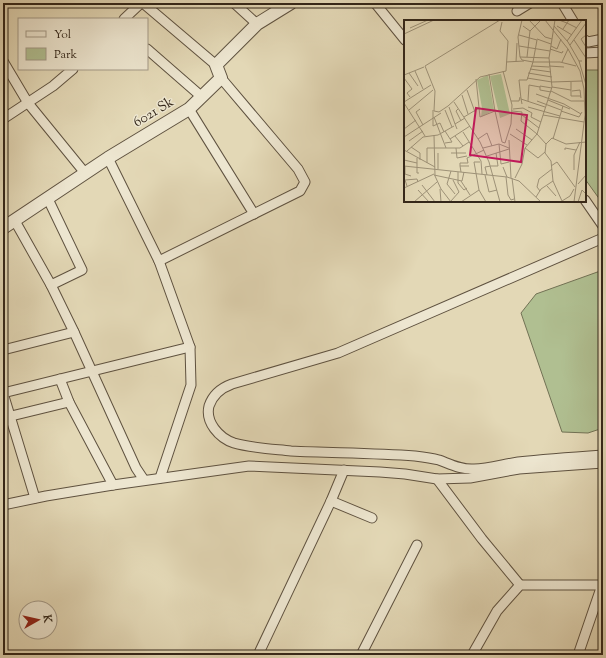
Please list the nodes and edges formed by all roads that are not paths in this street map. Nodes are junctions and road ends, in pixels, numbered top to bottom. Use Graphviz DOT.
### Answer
graph roads {
  1 [pos="142,3"];
  2 [pos="234,3"];
  3 [pos="291,3"];
  4 [pos="375,3"];
  5 [pos="530,3"];
  6 [pos="562,3"];
  7 [pos="517,11"];
  8 [pos="125,18"];
  9 [pos="572,20"];
  10 [pos="257,24"];
  11 [pos="404,39"];
  12 [pos="603,39"];
  13 [pos="586,41"];
  14 [pos="148,50"];
  15 [pos="586,52"];
  16 [pos="603,52"];
  17 [pos="3,61"];
  18 [pos="216,65"];
  19 [pos="72,70"];
  20 [pos="221,78"];
  21 [pos="202,97"];
  22 [pos="28,103"];
  23 [pos="189,109"];
  24 [pos="3,119"];
  25 [pos="108,158"];
  26 [pos="85,173"];
  27 [pos="48,199"];
  28 [pos="586,201"];
  29 [pos="254,214"];
  30 [pos="15,221"];
  31 [pos="603,226"];
  32 [pos="3,228"];
  33 [pos="603,238"];
  34 [pos="159,261"];
  35 [pos="51,285"];
  36 [pos="74,332"];
  37 [pos="190,347"];
  38 [pos="3,350"];
  39 [pos="92,371"];
  40 [pos="60,379"];
  41 [pos="3,393"];
  42 [pos="69,402"];
  43 [pos="6,417"];
  44 [pos="603,455"];
  45 [pos="603,463"];
  46 [pos="344,470"];
  47 [pos="160,478"];
  48 [pos="144,480"];
  49 [pos="438,480"];
  50 [pos="113,485"];
  51 [pos="35,498"];
  52 [pos="331,501"];
  53 [pos="3,505"];
  54 [pos="372,518"];
  55 [pos="417,544"];
  56 [pos="520,585"];
  57 [pos="603,585"];
  58 [pos="258,655"];
  59 [pos="361,655"];
  60 [pos="472,655"];
  61 [pos="578,655"];
  1 -- 8 [label="street"];
  1 -- 18 [label="street"];
  2 -- 10 [label="street"];
  3 -- 10 [label="street"];
  4 -- 11 [label="street"];
  5 -- 7 [label="street"];
  6 -- 9 [label="street"];
  10 -- 18 [label="street"];
  12 -- 13 [label="street"];
  14 -- 21 [label="street"];
  15 -- 16 [label="street"];
  17 -- 22 [label="street"];
  18 -- 20 [label="street"];
  19 -- 22 [label="street"];
  20 -- 21 [label="street, 6021 Sk"];
  20 -- 29 [label="street"];
  21 -- 23 [label="street, 6021 Sk"];
  22 -- 24 [label="street"];
  22 -- 26 [label="street"];
  23 -- 25 [label="street, 6021 Sk"];
  23 -- 29 [label="street"];
  25 -- 26 [label="street, 6021 Sk"];
  25 -- 34 [label="street"];
  26 -- 27 [label="street, 6021 Sk"];
  27 -- 30 [label="street, 6021 Sk"];
  27 -- 35 [label="street"];
  28 -- 31 [label="street"];
  29 -- 34 [label="street"];
  30 -- 32 [label="street, 6021 Sk"];
  30 -- 35 [label="street"];
  33 -- 44 [label="street"];
  34 -- 37 [label="street"];
  35 -- 36 [label="street"];
  36 -- 38 [label="street"];
  36 -- 39 [label="street"];
  37 -- 39 [label="street"];
  37 -- 47 [label="street"];
  39 -- 40 [label="street"];
  39 -- 48 [label="street"];
  40 -- 41 [label="street"];
  40 -- 42 [label="street"];
  41 -- 43 [label="street"];
  42 -- 43 [label="street"];
  42 -- 50 [label="street"];
  43 -- 51 [label="street"];
  45 -- 49 [label="street"];
  46 -- 47 [label="street"];
  46 -- 49 [label="street"];
  46 -- 52 [label="street"];
  47 -- 48 [label="street"];
  48 -- 50 [label="street"];
  49 -- 56 [label="street"];
  50 -- 51 [label="street"];
  51 -- 53 [label="street"];
  52 -- 54 [label="street"];
  52 -- 58 [label="street"];
  55 -- 59 [label="street"];
  56 -- 57 [label="street"];
  56 -- 60 [label="street"];
  57 -- 61 [label="street"];
}
